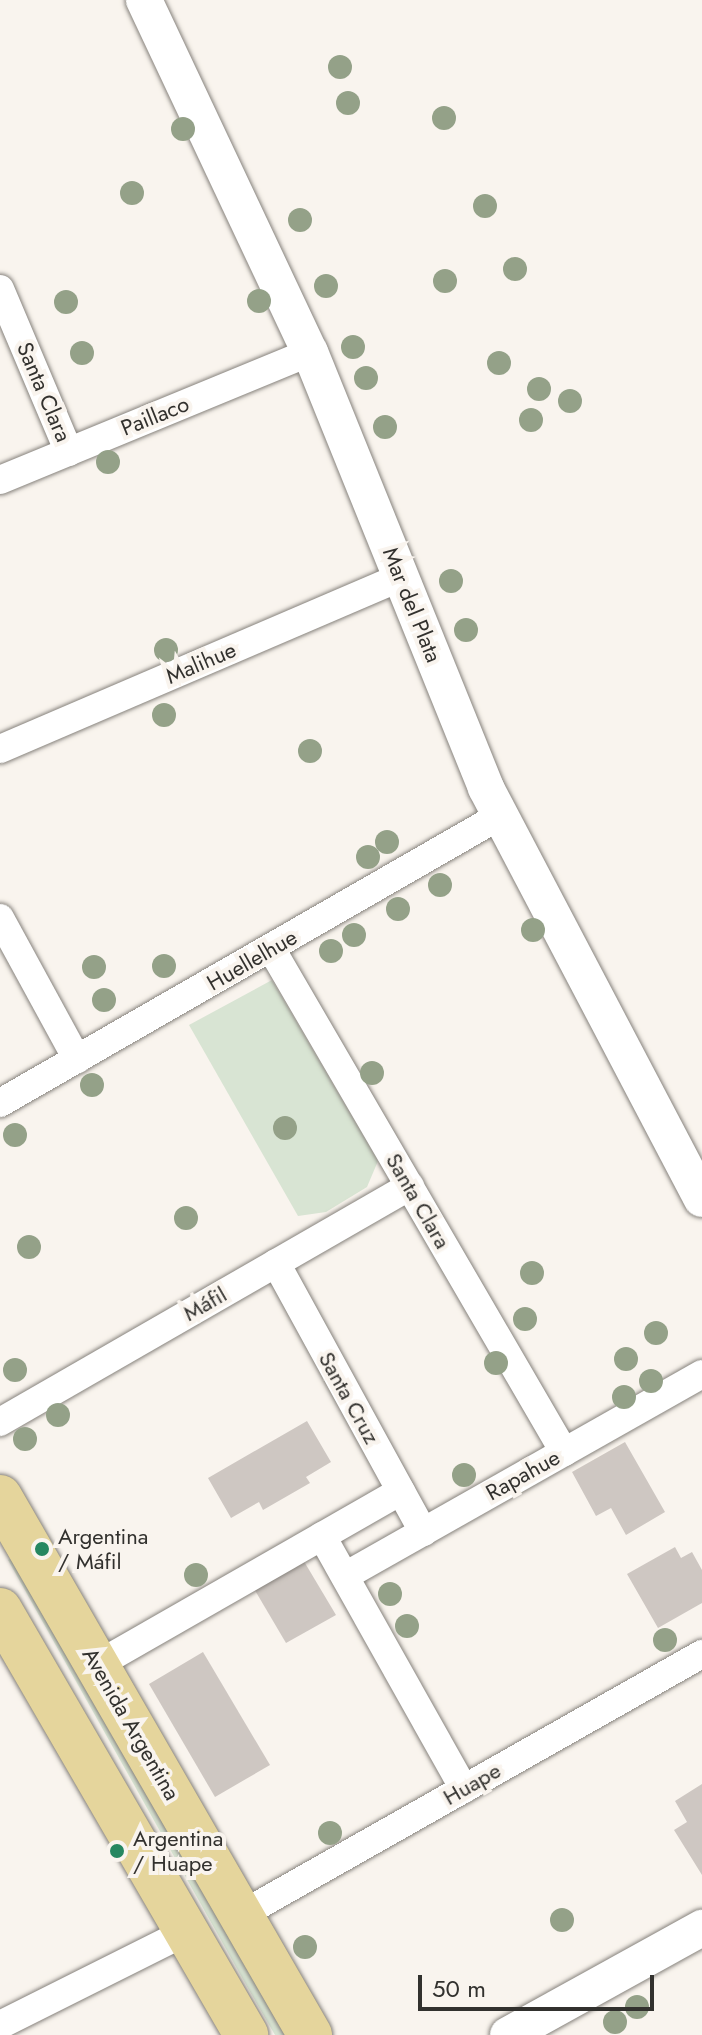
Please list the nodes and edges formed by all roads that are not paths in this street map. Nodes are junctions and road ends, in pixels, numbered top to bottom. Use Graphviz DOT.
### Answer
graph roads {
  1 [pos="144,0"];
  2 [pos="0,289"];
  3 [pos="310,352"];
  4 [pos="69,452"];
  5 [pos="0,480"];
  6 [pos="401,577"];
  7 [pos="0,749"];
  8 [pos="503,814"];
  9 [pos="0,918"];
  10 [pos="272,950"];
  11 [pos="77,1059"];
  12 [pos="0,1103"];
  13 [pos="410,1186"];
  14 [pos="702,1199"];
  15 [pos="276,1263"];
  16 [pos="702,1374"];
  17 [pos="0,1422"];
  18 [pos="564,1452"];
  19 [pos="401,1491"];
  20 [pos="6,1518"];
  21 [pos="423,1532"];
  22 [pos="322,1536"];
  23 [pos="345,1576"];
  24 [pos="0,1610"];
  25 [pos="702,1654"];
  26 [pos="97,1665"];
  27 [pos="464,1789"];
  28 [pos="241,1915"];
  29 [pos="702,1928"];
  30 [pos="188,1931"];
  31 [pos="0,2025"];
  32 [pos="246,2035"];
  33 [pos="310,2035"];
  34 [pos="508,2035"];
  1 -- 3 [label="street, Mar del Plata"];
  2 -- 4 [label="street, Santa Clara"];
  3 -- 4 [label="street, Paillaco"];
  3 -- 6 [label="street, Mar del Plata"];
  4 -- 5 [label="street, Paillaco"];
  6 -- 7 [label="street, Malihue"];
  6 -- 8 [label="street, Mar del Plata"];
  8 -- 10 [label="street, Huellelhue"];
  8 -- 14 [label="street, Mar del Plata"];
  9 -- 11 [label="street"];
  10 -- 11 [label="street, Huellelhue"];
  10 -- 13 [label="street, Santa Clara"];
  11 -- 12 [label="street, Huellelhue"];
  13 -- 15 [label="street, Máfil"];
  13 -- 18 [label="street, Santa Clara"];
  15 -- 17 [label="street, Máfil"];
  15 -- 19 [label="street, Santa Cruz"];
  16 -- 18 [label="street, Rapahue"];
  18 -- 21 [label="street, Rapahue"];
  19 -- 21 [label="street, Santa Cruz"];
  19 -- 22 [label="street"];
  20 -- 26 [label="main road, Avenida Argentina"];
  21 -- 23 [label="street, Rapahue"];
  22 -- 23 [label="street"];
  22 -- 26 [label="street"];
  23 -- 27 [label="street"];
  24 -- 30 [label="main road"];
  25 -- 27 [label="street, Huape"];
  26 -- 28 [label="main road, Avenida Argentina"];
  27 -- 28 [label="street, Huape"];
  28 -- 33 [label="main road, Avenida Argentina"];
  29 -- 34 [label="street"];
  30 -- 31 [label="street"];
  30 -- 32 [label="main road"];
}
